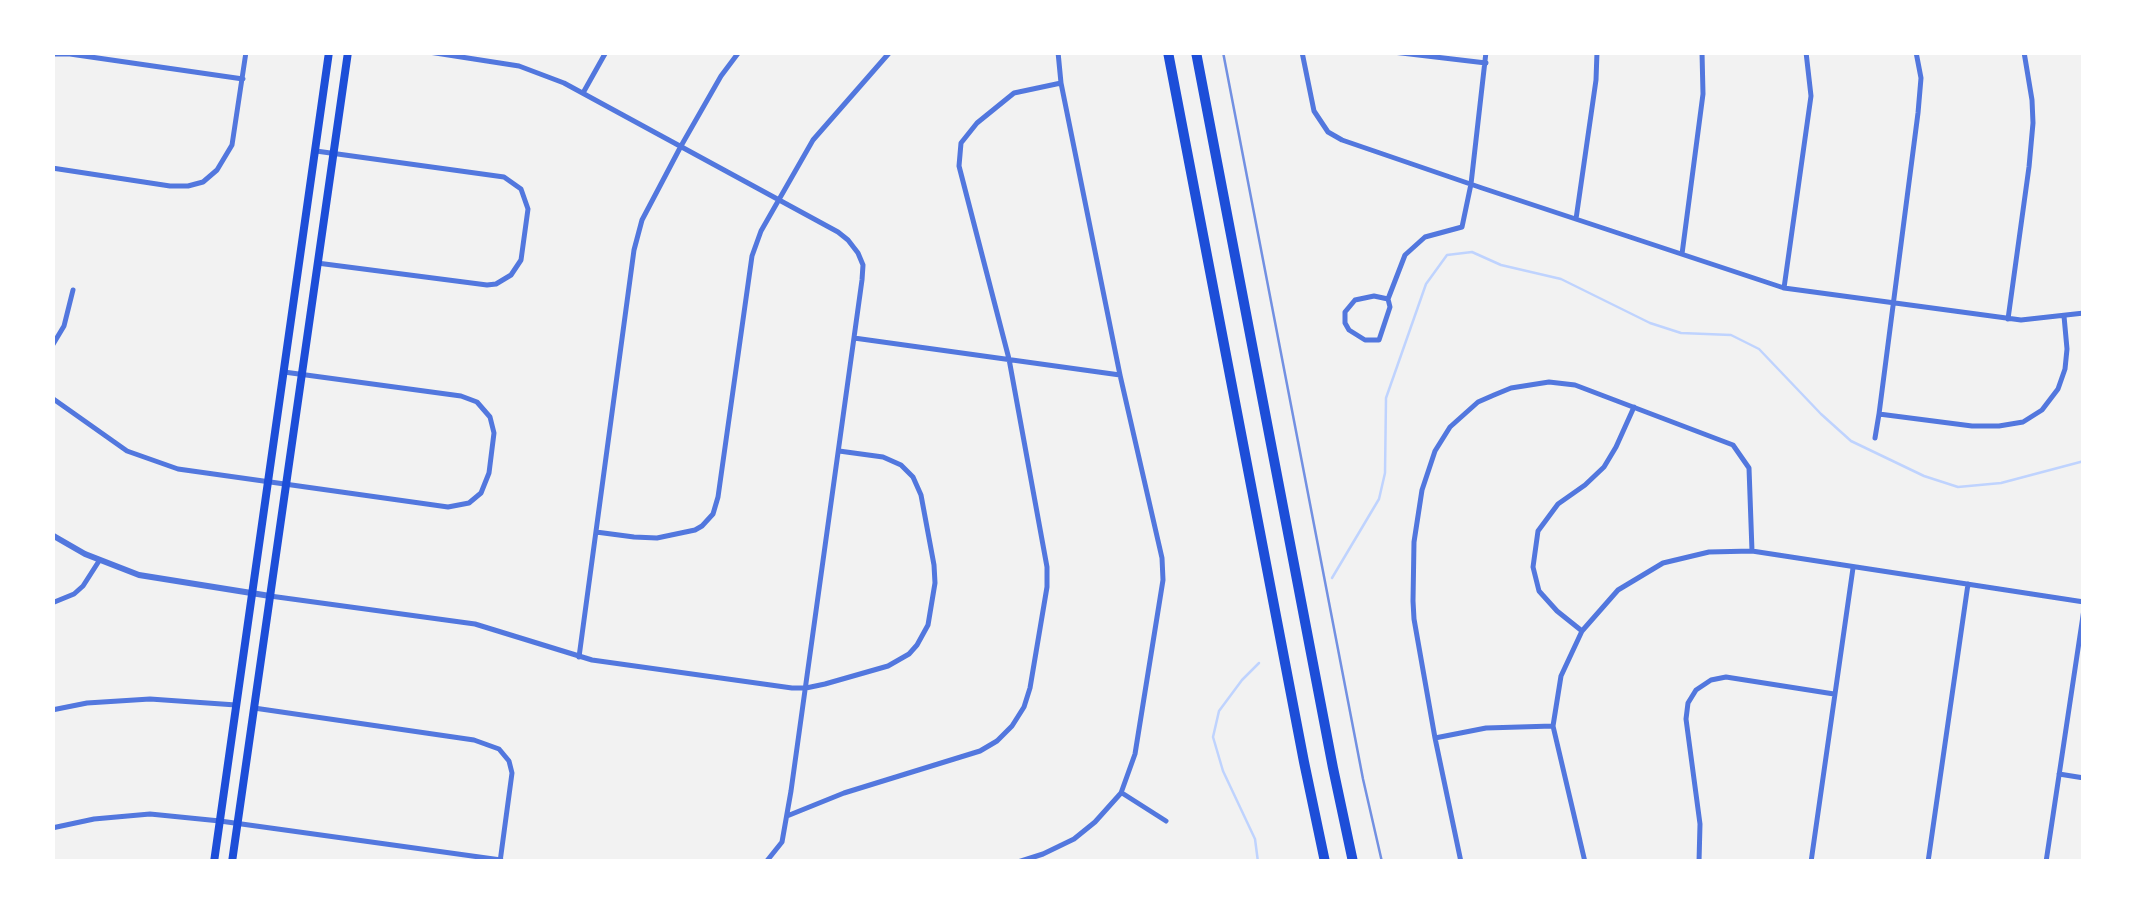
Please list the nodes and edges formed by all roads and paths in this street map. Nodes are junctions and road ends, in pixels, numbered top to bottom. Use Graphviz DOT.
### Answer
graph roads {
  1 [pos="246,52"];
  2 [pos="329,52"];
  3 [pos="348,52"];
  4 [pos="429,52"];
  5 [pos="606,52"];
  6 [pos="739,52"];
  7 [pos="890,52"];
  8 [pos="1058,52"];
  9 [pos="1167,52"];
  10 [pos="1200,52"];
  11 [pos="1302,52"];
  12 [pos="1393,52"];
  13 [pos="1486,52"];
  14 [pos="1596,52"];
  15 [pos="1702,52"];
  16 [pos="1806,52"];
  17 [pos="1916,52"];
  18 [pos="2024,52"];
  19 [pos="52,54"];
  20 [pos="1486,63"];
  21 [pos="243,79"];
  22 [pos="1061,83"];
  23 [pos="583,93"];
  24 [pos="681,146"];
  25 [pos="316,151"];
  26 [pos="333,153"];
  27 [pos="52,168"];
  28 [pos="1471,184"];
  29 [pos="780,200"];
  30 [pos="1576,220"];
  31 [pos="1682,254"];
  32 [pos="317,263"];
  33 [pos="1784,288"];
  34 [pos="73,290"];
  35 [pos="1388,299"];
  36 [pos="1893,304"];
  37 [pos="2084,314"];
  38 [pos="2064,316"];
  39 [pos="2008,319"];
  40 [pos="854,338"];
  41 [pos="52,346"];
  42 [pos="1010,360"];
  43 [pos="284,372"];
  44 [pos="302,374"];
  45 [pos="1120,375"];
  46 [pos="52,398"];
  47 [pos="1634,407"];
  48 [pos="1879,414"];
  49 [pos="1874,438"];
  50 [pos="838,451"];
  51 [pos="269,482"];
  52 [pos="286,484"];
  53 [pos="596,532"];
  54 [pos="52,535"];
  55 [pos="1752,551"];
  56 [pos="99,560"];
  57 [pos="1854,567"];
  58 [pos="1968,584"];
  59 [pos="252,593"];
  60 [pos="270,596"];
  61 [pos="52,603"];
  62 [pos="2084,606"];
  63 [pos="1582,631"];
  64 [pos="579,657"];
  65 [pos="806,688"];
  66 [pos="1834,694"];
  67 [pos="236,706"];
  68 [pos="254,708"];
  69 [pos="52,710"];
  70 [pos="1553,726"];
  71 [pos="1435,738"];
  72 [pos="2059,774"];
  73 [pos="2084,778"];
  74 [pos="1121,793"];
  75 [pos="787,816"];
  76 [pos="1166,820"];
  77 [pos="220,821"];
  78 [pos="238,824"];
  79 [pos="52,828"];
  80 [pos="500,861"];
  81 [pos="214,862"];
  82 [pos="232,862"];
  83 [pos="766,862"];
  84 [pos="1018,862"];
  85 [pos="1325,862"];
  86 [pos="1353,862"];
  87 [pos="1461,862"];
  88 [pos="1586,862"];
  89 [pos="1699,862"];
  90 [pos="1811,862"];
  91 [pos="1928,862"];
  92 [pos="2046,862"];
  1 -- 21 [label="street"];
  2 -- 25 [label="main road"];
  3 -- 26 [label="main road"];
  4 -- 23 [label="street"];
  5 -- 23 [label="street"];
  6 -- 24 [label="street"];
  7 -- 29 [label="street"];
  8 -- 22 [label="street"];
  9 -- 85 [label="highway"];
  10 -- 86 [label="highway"];
  11 -- 28 [label="street"];
  12 -- 20 [label="street"];
  13 -- 20 [label="street"];
  14 -- 30 [label="street"];
  15 -- 31 [label="street"];
  16 -- 33 [label="street"];
  17 -- 36 [label="street"];
  18 -- 39 [label="street"];
  19 -- 21 [label="street"];
  20 -- 28 [label="street"];
  21 -- 27 [label="street"];
  22 -- 42 [label="street"];
  22 -- 45 [label="street"];
  23 -- 24 [label="street"];
  24 -- 29 [label="street"];
  24 -- 53 [label="street"];
  25 -- 26 [label="street"];
  25 -- 43 [label="main road"];
  26 -- 32 [label="main road"];
  26 -- 32 [label="street"];
  28 -- 30 [label="street"];
  28 -- 35 [label="street"];
  29 -- 40 [label="street"];
  29 -- 53 [label="street"];
  30 -- 31 [label="street"];
  31 -- 33 [label="street"];
  32 -- 44 [label="main road"];
  33 -- 36 [label="street"];
  34 -- 41 [label="street"];
  35 -- 35 [label="street"];
  36 -- 39 [label="street"];
  36 -- 48 [label="street"];
  37 -- 38 [label="street"];
  38 -- 39 [label="street"];
  38 -- 48 [label="street"];
  40 -- 42 [label="street"];
  40 -- 50 [label="street"];
  42 -- 45 [label="street"];
  42 -- 75 [label="street"];
  43 -- 44 [label="street"];
  43 -- 51 [label="main road"];
  44 -- 52 [label="main road"];
  44 -- 52 [label="street"];
  45 -- 74 [label="street"];
  46 -- 51 [label="street"];
  47 -- 55 [label="street"];
  47 -- 63 [label="street"];
  47 -- 71 [label="street"];
  48 -- 49 [label="street"];
  50 -- 65 [label="street"];
  50 -- 65 [label="street"];
  51 -- 52 [label="street"];
  51 -- 59 [label="main road"];
  52 -- 60 [label="main road"];
  53 -- 64 [label="street"];
  54 -- 56 [label="street"];
  55 -- 57 [label="street"];
  55 -- 63 [label="street"];
  56 -- 59 [label="street"];
  56 -- 61 [label="street"];
  57 -- 58 [label="street"];
  57 -- 66 [label="street"];
  58 -- 62 [label="street"];
  58 -- 91 [label="street"];
  59 -- 60 [label="street"];
  59 -- 67 [label="main road"];
  60 -- 64 [label="street"];
  60 -- 68 [label="main road"];
  62 -- 72 [label="street"];
  63 -- 70 [label="street"];
  64 -- 65 [label="street"];
  65 -- 75 [label="street"];
  66 -- 89 [label="street"];
  66 -- 90 [label="street"];
  67 -- 69 [label="street"];
  67 -- 77 [label="main road"];
  68 -- 78 [label="main road"];
  68 -- 80 [label="street"];
  70 -- 71 [label="street"];
  70 -- 88 [label="street"];
  71 -- 87 [label="street"];
  72 -- 73 [label="street"];
  72 -- 92 [label="street"];
  74 -- 76 [label="street"];
  74 -- 84 [label="street"];
  75 -- 83 [label="street"];
  77 -- 78 [label="street"];
  77 -- 79 [label="street"];
  77 -- 81 [label="main road"];
  78 -- 80 [label="street"];
  78 -- 82 [label="main road"];
}
